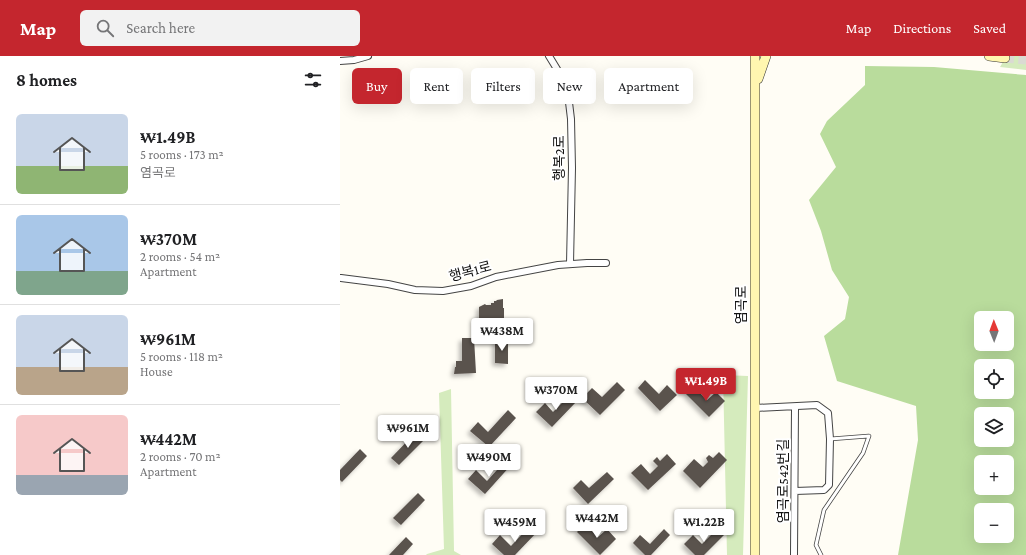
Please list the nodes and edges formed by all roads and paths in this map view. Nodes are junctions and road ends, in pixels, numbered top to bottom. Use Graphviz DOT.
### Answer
graph roads {
  1 [pos="368,56"];
  2 [pos="549,56"];
  3 [pos="748,56"];
  4 [pos="755,56"];
  5 [pos="766,56"];
  6 [pos="989,56"];
  7 [pos="1005,58"];
  8 [pos="340,61"];
  9 [pos="755,86"];
  10 [pos="606,263"];
  11 [pos="570,264"];
  12 [pos="341,278"];
  13 [pos="795,407"];
  14 [pos="755,408"];
  15 [pos="830,438"];
  16 [pos="795,491"];
  17 [pos="754,555"];
  18 [pos="794,555"];
  19 [pos="821,555"];
  1 -- 8 [label="street"];
  2 -- 11 [label="street, 행복2로"];
  3 -- 9 [label="main road"];
  4 -- 9 [label="main road, 염곡로"];
  5 -- 9 [label="main road"];
  6 -- 7 [label="main road"];
  9 -- 14 [label="main road, 염곡로"];
  10 -- 11 [label="street, 행복1로"];
  11 -- 12 [label="street, 행복1로"];
  13 -- 14 [label="street"];
  13 -- 15 [label="street"];
  13 -- 16 [label="street, 염곡로542번길"];
  14 -- 17 [label="main road, 염곡로"];
  15 -- 16 [label="street"];
  15 -- 19 [label="lane"];
  16 -- 18 [label="street, 염곡로542번길"];
}
